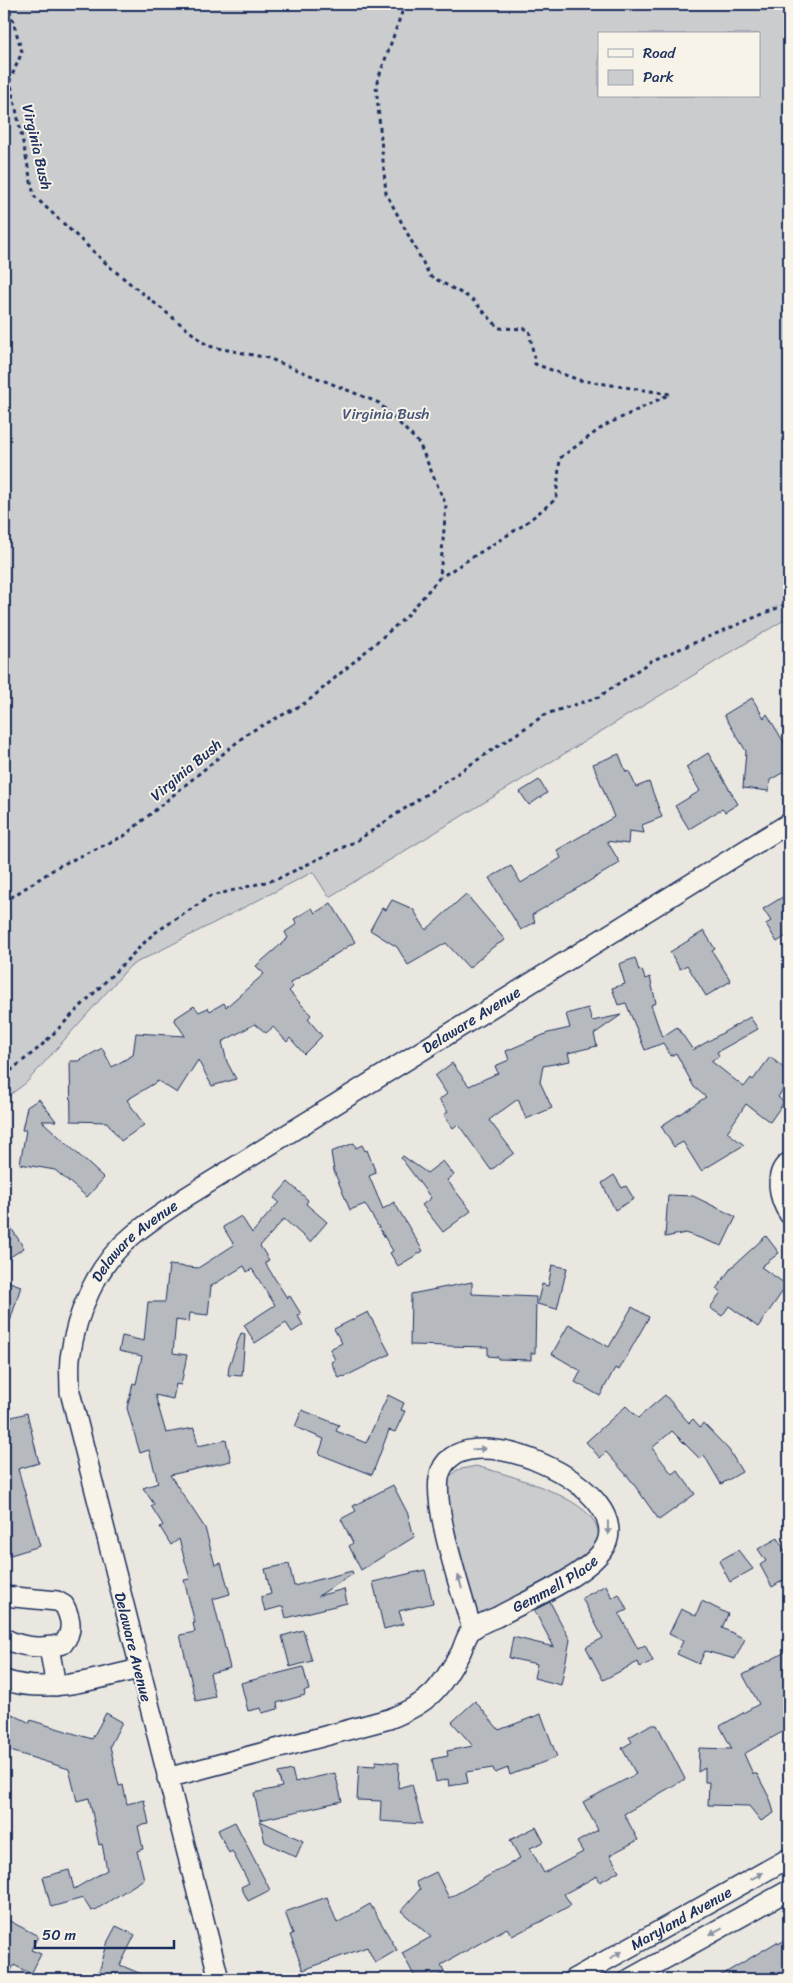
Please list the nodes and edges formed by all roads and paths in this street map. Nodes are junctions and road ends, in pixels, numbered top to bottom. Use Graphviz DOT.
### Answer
graph roads {
  1 [pos="8,4"];
  2 [pos="405,4"];
  3 [pos="440,577"];
  4 [pos="789,603"];
  5 [pos="789,823"];
  6 [pos="4,902"];
  7 [pos="4,1076"];
  8 [pos="789,1162"];
  9 [pos="789,1214"];
  10 [pos="4,1596"];
  11 [pos="472,1630"];
  12 [pos="4,1638"];
  13 [pos="49,1647"];
  14 [pos="139,1669"];
  15 [pos="4,1680"];
  16 [pos="56,1686"];
  17 [pos="167,1778"];
  18 [pos="789,1858"];
  19 [pos="789,1890"];
  20 [pos="219,1979"];
  21 [pos="573,1979"];
  22 [pos="628,1979"];
  1 -- 3 [label="path, Virginia Bush"];
  2 -- 3 [label="path"];
  3 -- 6 [label="path, Virginia Bush"];
  4 -- 7 [label="path"];
  5 -- 14 [label="street, Delaware Avenue"];
  8 -- 9 [label="street"];
  10 -- 13 [label="street"];
  11 -- 11 [label="street, Gemmell Place, one-way"];
  11 -- 17 [label="street"];
  12 -- 13 [label="street"];
  13 -- 16 [label="street"];
  14 -- 16 [label="street"];
  14 -- 17 [label="street, Delaware Avenue"];
  15 -- 16 [label="street"];
  17 -- 20 [label="street, Delaware Avenue"];
  21 -- 18 [label="street, Maryland Avenue, one-way"];
  19 -- 22 [label="street, Maryland Avenue, one-way"];
}
